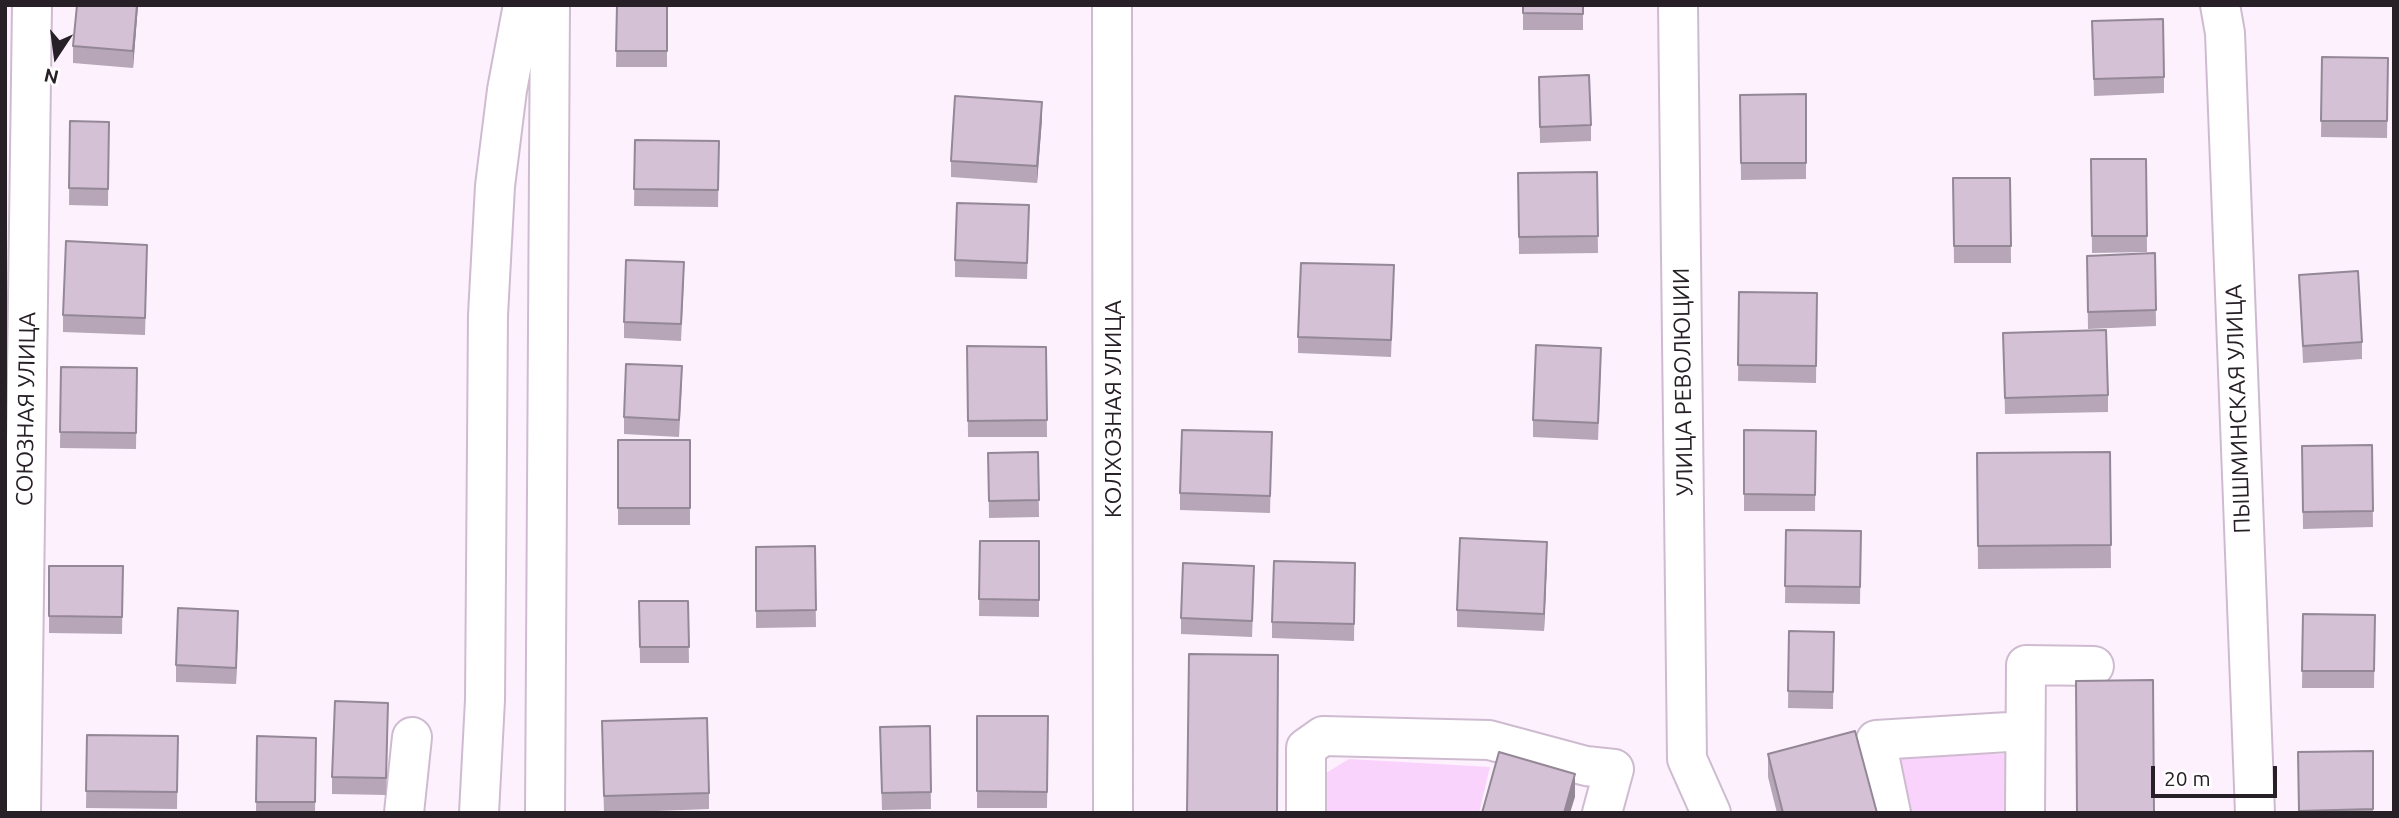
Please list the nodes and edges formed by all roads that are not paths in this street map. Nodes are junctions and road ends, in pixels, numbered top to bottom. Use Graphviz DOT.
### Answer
graph roads {
  1 [pos="32,5"];
  2 [pos="523,5"];
  3 [pos="550,5"];
  4 [pos="1112,5"];
  5 [pos="1678,5"];
  6 [pos="2220,5"];
  7 [pos="2094,666"];
  8 [pos="2025,731"];
  9 [pos="412,737"];
  10 [pos="21,813"];
  11 [pos="404,813"];
  12 [pos="479,813"];
  13 [pos="545,813"];
  14 [pos="1113,813"];
  15 [pos="1306,813"];
  16 [pos="1602,813"];
  17 [pos="1711,813"];
  18 [pos="1891,813"];
  19 [pos="2025,813"];
  20 [pos="2255,813"];
  1 -- 10 [label="street, СОЮЗНАЯ УЛИЦА"];
  2 -- 12 [label="street"];
  3 -- 13 [label="street"];
  4 -- 14 [label="street, КОЛХОЗНАЯ УЛИЦА"];
  5 -- 17 [label="street, УЛИЦА РЕВОЛЮЦИИ"];
  6 -- 20 [label="street, ПЫШМИНСКАЯ УЛИЦА"];
  7 -- 8 [label="street"];
  8 -- 18 [label="street"];
  8 -- 19 [label="street"];
  9 -- 11 [label="street"];
  15 -- 16 [label="street"];
}
